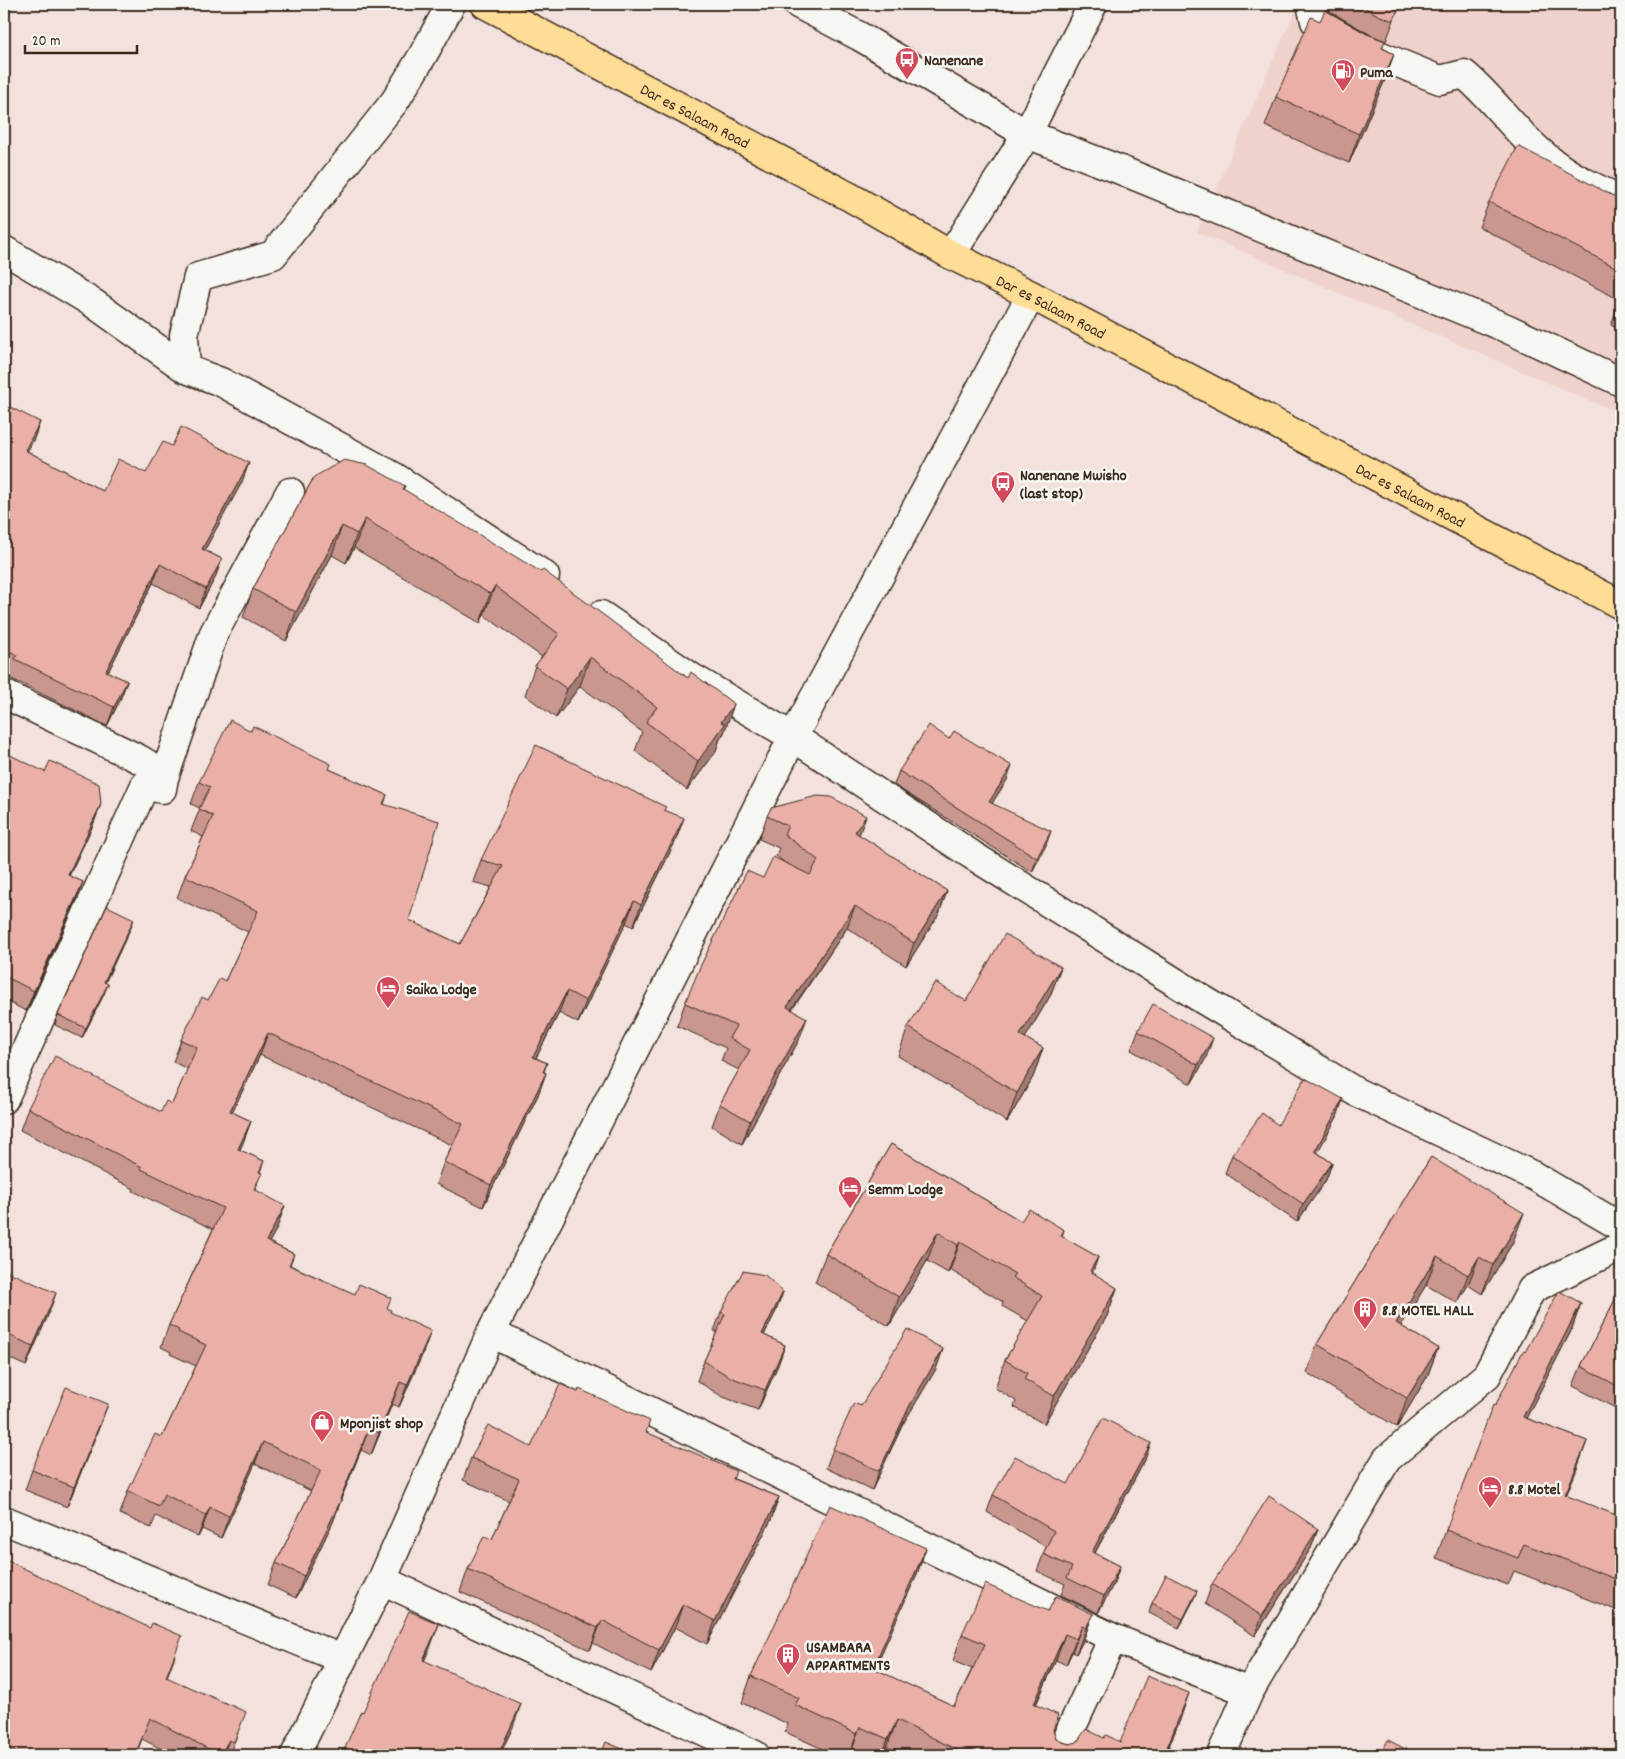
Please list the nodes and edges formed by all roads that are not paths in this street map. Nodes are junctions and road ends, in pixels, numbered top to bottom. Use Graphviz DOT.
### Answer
graph roads {
  1 [pos="451,4"];
  2 [pos="484,4"];
  3 [pos="798,4"];
  4 [pos="1094,4"];
  5 [pos="1311,4"];
  6 [pos="1027,134"];
  7 [pos="1621,200"];
  8 [pos="4,250"];
  9 [pos="951,255"];
  10 [pos="1031,295"];
  11 [pos="186,369"];
  12 [pos="1621,382"];
  13 [pos="290,492"];
  14 [pos="1621,605"];
  15 [pos="4,694"];
  16 [pos="793,737"];
  17 [pos="164,778"];
  18 [pos="4,1098"];
  19 [pos="1621,1227"];
  20 [pos="1621,1246"];
  21 [pos="490,1333"];
  22 [pos="4,1520"];
  23 [pos="382,1580"];
  24 [pos="1113,1638"];
  25 [pos="342,1659"];
  26 [pos="1249,1692"];
  27 [pos="295,1755"];
  28 [pos="755,1755"];
  29 [pos="1059,1755"];
  30 [pos="1221,1755"];
  1 -- 11 [label="street"];
  2 -- 9 [label="highway, Dar es Salaam Road"];
  3 -- 6 [label="street"];
  4 -- 6 [label="street"];
  5 -- 7 [label="street"];
  6 -- 9 [label="street"];
  6 -- 12 [label="street"];
  8 -- 11 [label="street"];
  9 -- 10 [label="highway, Dar es Salaam Road"];
  10 -- 14 [label="highway, Dar es Salaam Road"];
  10 -- 16 [label="street"];
  11 -- 16 [label="street"];
  13 -- 17 [label="street"];
  15 -- 17 [label="street"];
  16 -- 19 [label="street"];
  16 -- 21 [label="street"];
  17 -- 18 [label="street"];
  20 -- 26 [label="street"];
  21 -- 23 [label="street"];
  21 -- 24 [label="street"];
  22 -- 25 [label="street"];
  23 -- 25 [label="street"];
  23 -- 28 [label="street"];
  24 -- 26 [label="street"];
  24 -- 29 [label="street"];
  25 -- 27 [label="street"];
  26 -- 30 [label="street"];
}
